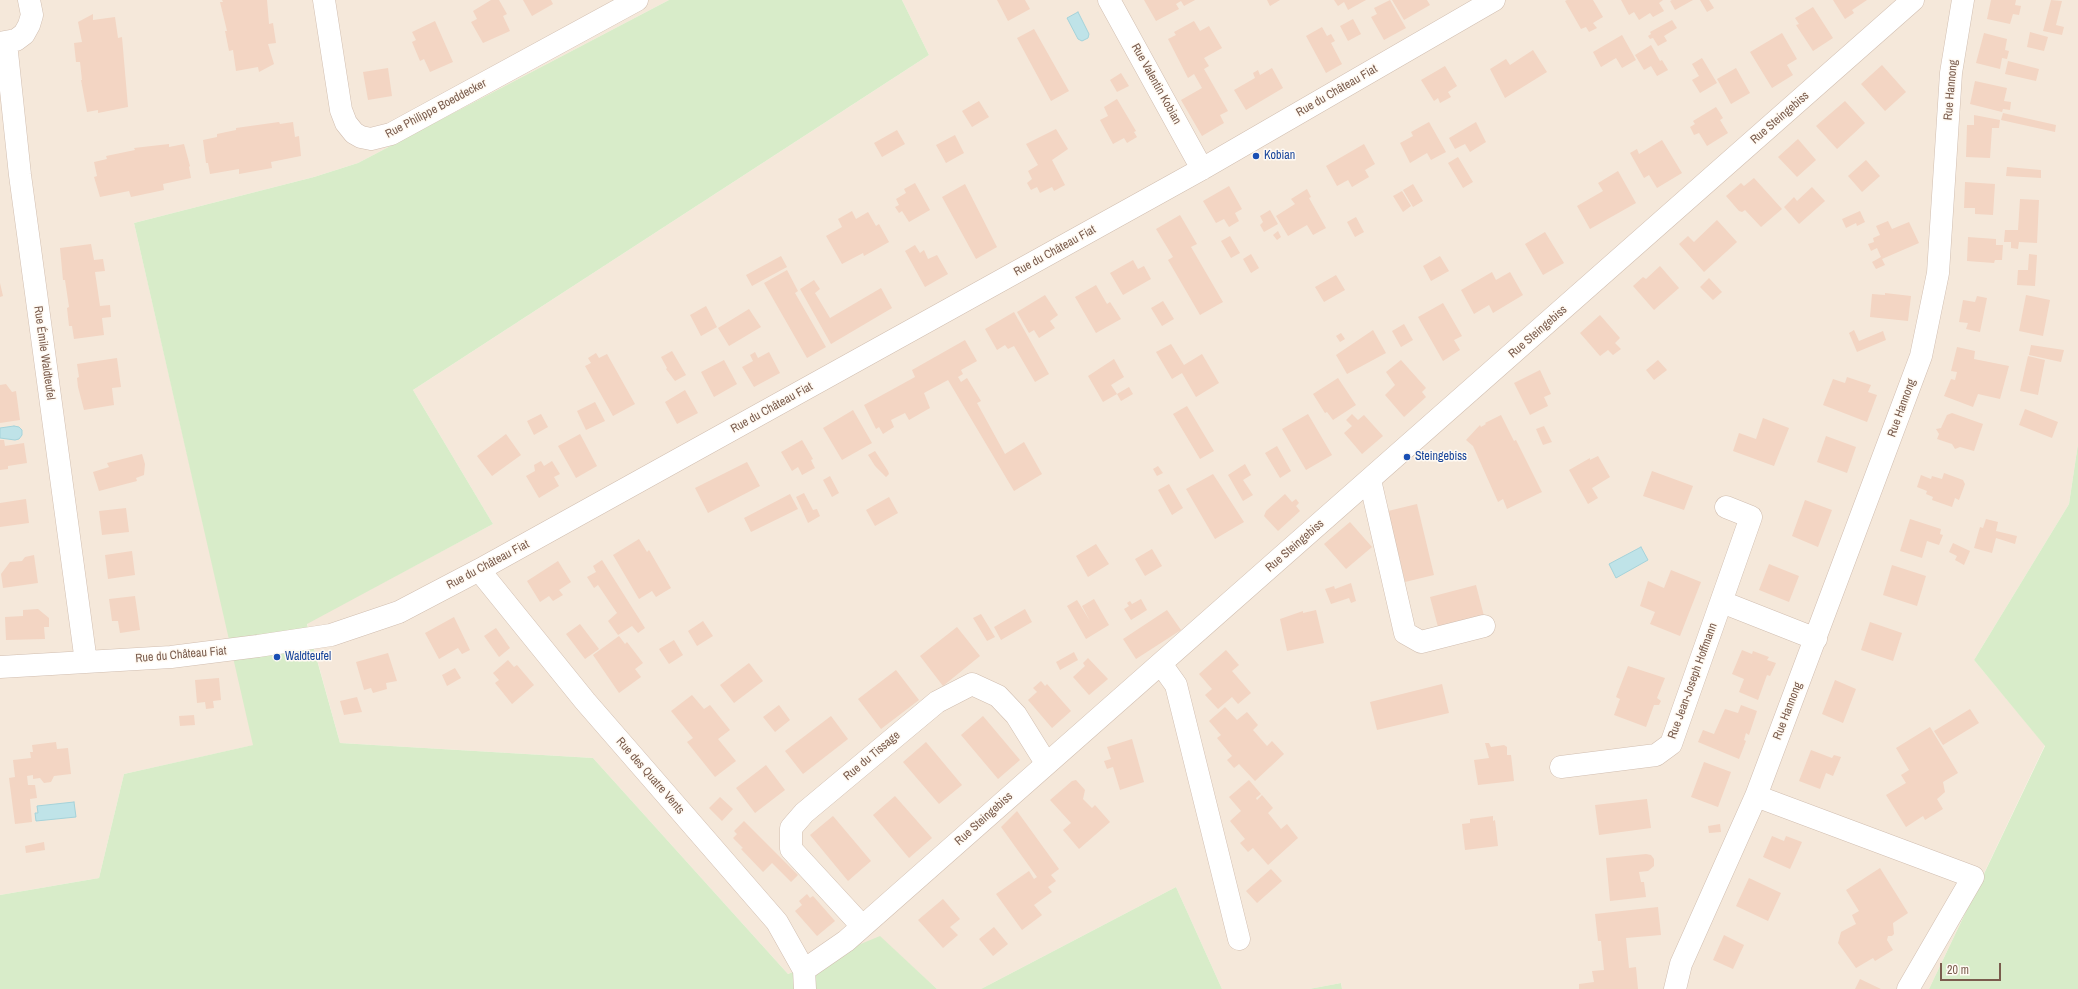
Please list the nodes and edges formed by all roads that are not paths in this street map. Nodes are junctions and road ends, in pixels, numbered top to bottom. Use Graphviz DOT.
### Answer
graph roads {
  1 [pos="324,0"];
  2 [pos="636,0"];
  3 [pos="1109,0"];
  4 [pos="1494,0"];
  5 [pos="1914,0"];
  6 [pos="1963,0"];
  7 [pos="36,2"];
  8 [pos="3,43"];
  9 [pos="1202,169"];
  10 [pos="1370,480"];
  11 [pos="1726,507"];
  12 [pos="479,570"];
  13 [pos="1722,602"];
  14 [pos="1484,626"];
  15 [pos="1816,639"];
  16 [pos="86,662"];
  17 [pos="1161,664"];
  18 [pos="0,667"];
  19 [pos="1046,763"];
  20 [pos="1561,766"];
  21 [pos="1756,796"];
  22 [pos="862,926"];
  23 [pos="1239,939"];
  24 [pos="804,980"];
  25 [pos="1675,989"];
  26 [pos="1908,989"];
  1 -- 2 [label="street, Rue Philippe Boeddecker"];
  3 -- 9 [label="street, Rue Valentin Kobian"];
  4 -- 9 [label="street, Rue du Château Fiat"];
  5 -- 10 [label="street, Rue Steingebiss"];
  6 -- 15 [label="street, Rue Hannong"];
  7 -- 8 [label="street"];
  8 -- 16 [label="street, Rue Émile Waldteufel"];
  9 -- 12 [label="street, Rue du Château Fiat"];
  10 -- 14 [label="street"];
  10 -- 17 [label="street, Rue Steingebiss"];
  11 -- 13 [label="street, Rue Jean-Joseph Hoffmann"];
  12 -- 16 [label="street, Rue du Château Fiat"];
  12 -- 24 [label="street, Rue des Quatre Vents"];
  13 -- 15 [label="street"];
  13 -- 20 [label="street, Rue Jean-Joseph Hoffmann"];
  15 -- 21 [label="street, Rue Hannong"];
  16 -- 18 [label="street, Rue du Château Fiat"];
  17 -- 19 [label="street, Rue Steingebiss"];
  17 -- 23 [label="street"];
  19 -- 22 [label="street, Rue Steingebiss"];
  19 -- 22 [label="street, Rue du Tissage"];
  21 -- 25 [label="street, Rue Hannong"];
  21 -- 26 [label="street"];
  22 -- 24 [label="street, Rue Steingebiss"];
}
